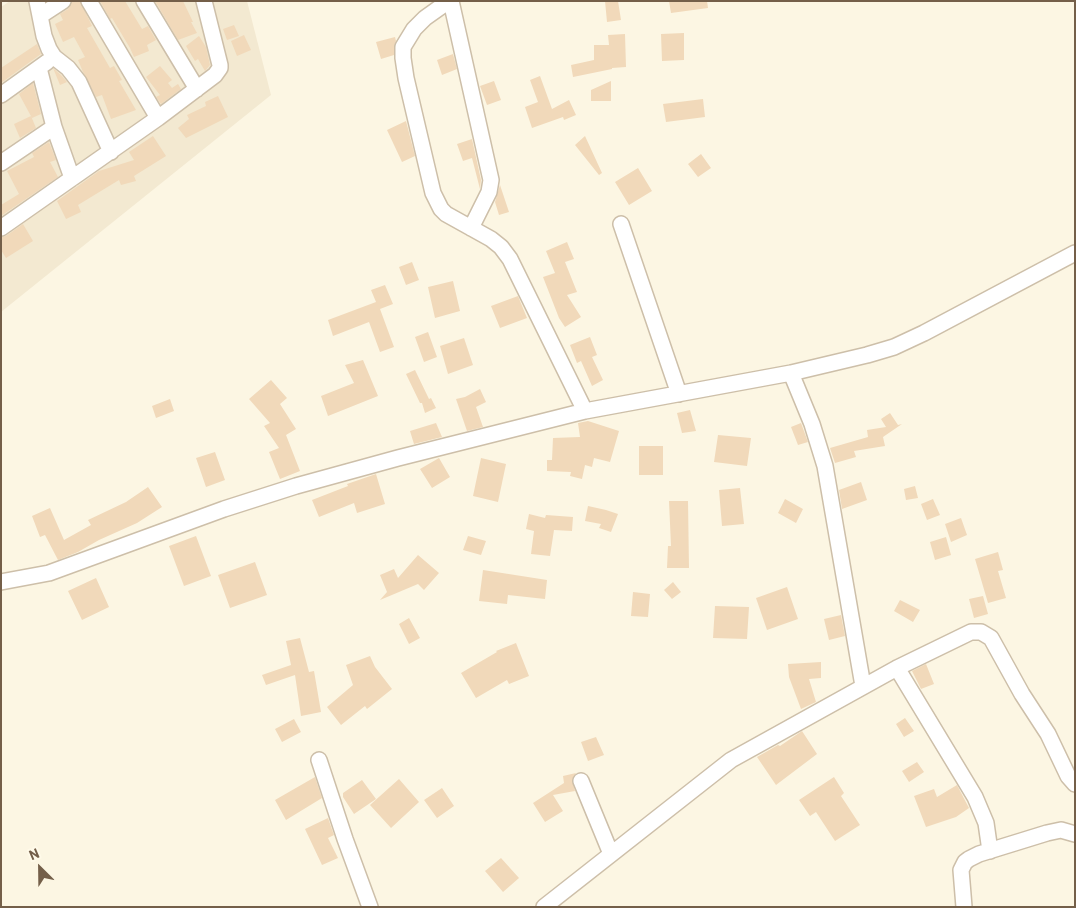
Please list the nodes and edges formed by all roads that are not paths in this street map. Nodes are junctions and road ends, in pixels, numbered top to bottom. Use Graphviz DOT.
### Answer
graph roads {
  1 [pos="63,1"];
  2 [pos="89,1"];
  3 [pos="144,1"];
  4 [pos="204,1"];
  5 [pos="450,1"];
  6 [pos="38,8"];
  7 [pos="54,57"];
  8 [pos="39,68"];
  9 [pos="197,89"];
  10 [pos="1,95"];
  11 [pos="158,118"];
  12 [pos="54,127"];
  13 [pos="111,152"];
  14 [pos="1,163"];
  15 [pos="72,178"];
  16 [pos="621,224"];
  17 [pos="1,228"];
  18 [pos="471,228"];
  19 [pos="1075,253"];
  20 [pos="792,374"];
  21 [pos="679,394"];
  22 [pos="585,411"];
  23 [pos="1,582"];
  24 [pos="897,668"];
  25 [pos="863,686"];
  26 [pos="319,760"];
  27 [pos="581,781"];
  28 [pos="1075,784"];
  29 [pos="1075,834"];
  30 [pos="990,851"];
  31 [pos="611,854"];
  32 [pos="370,907"];
  33 [pos="544,907"];
  34 [pos="964,907"];
  1 -- 6 [label="street"];
  2 -- 11 [label="street"];
  3 -- 9 [label="street"];
  4 -- 9 [label="street"];
  5 -- 18 [label="street"];
  5 -- 18 [label="street"];
  6 -- 7 [label="street"];
  7 -- 8 [label="street"];
  7 -- 13 [label="street"];
  8 -- 10 [label="street"];
  8 -- 12 [label="street"];
  9 -- 11 [label="street"];
  11 -- 13 [label="street"];
  12 -- 14 [label="street"];
  12 -- 15 [label="street"];
  13 -- 15 [label="street"];
  15 -- 17 [label="street"];
  16 -- 21 [label="street"];
  18 -- 22 [label="street"];
  19 -- 20 [label="street"];
  20 -- 21 [label="street"];
  20 -- 25 [label="street"];
  21 -- 22 [label="street"];
  22 -- 23 [label="street"];
  24 -- 25 [label="street"];
  24 -- 28 [label="street"];
  24 -- 30 [label="street"];
  25 -- 31 [label="street"];
  26 -- 32 [label="street"];
  27 -- 31 [label="street"];
  29 -- 30 [label="street"];
  30 -- 34 [label="street"];
  31 -- 33 [label="street"];
}
